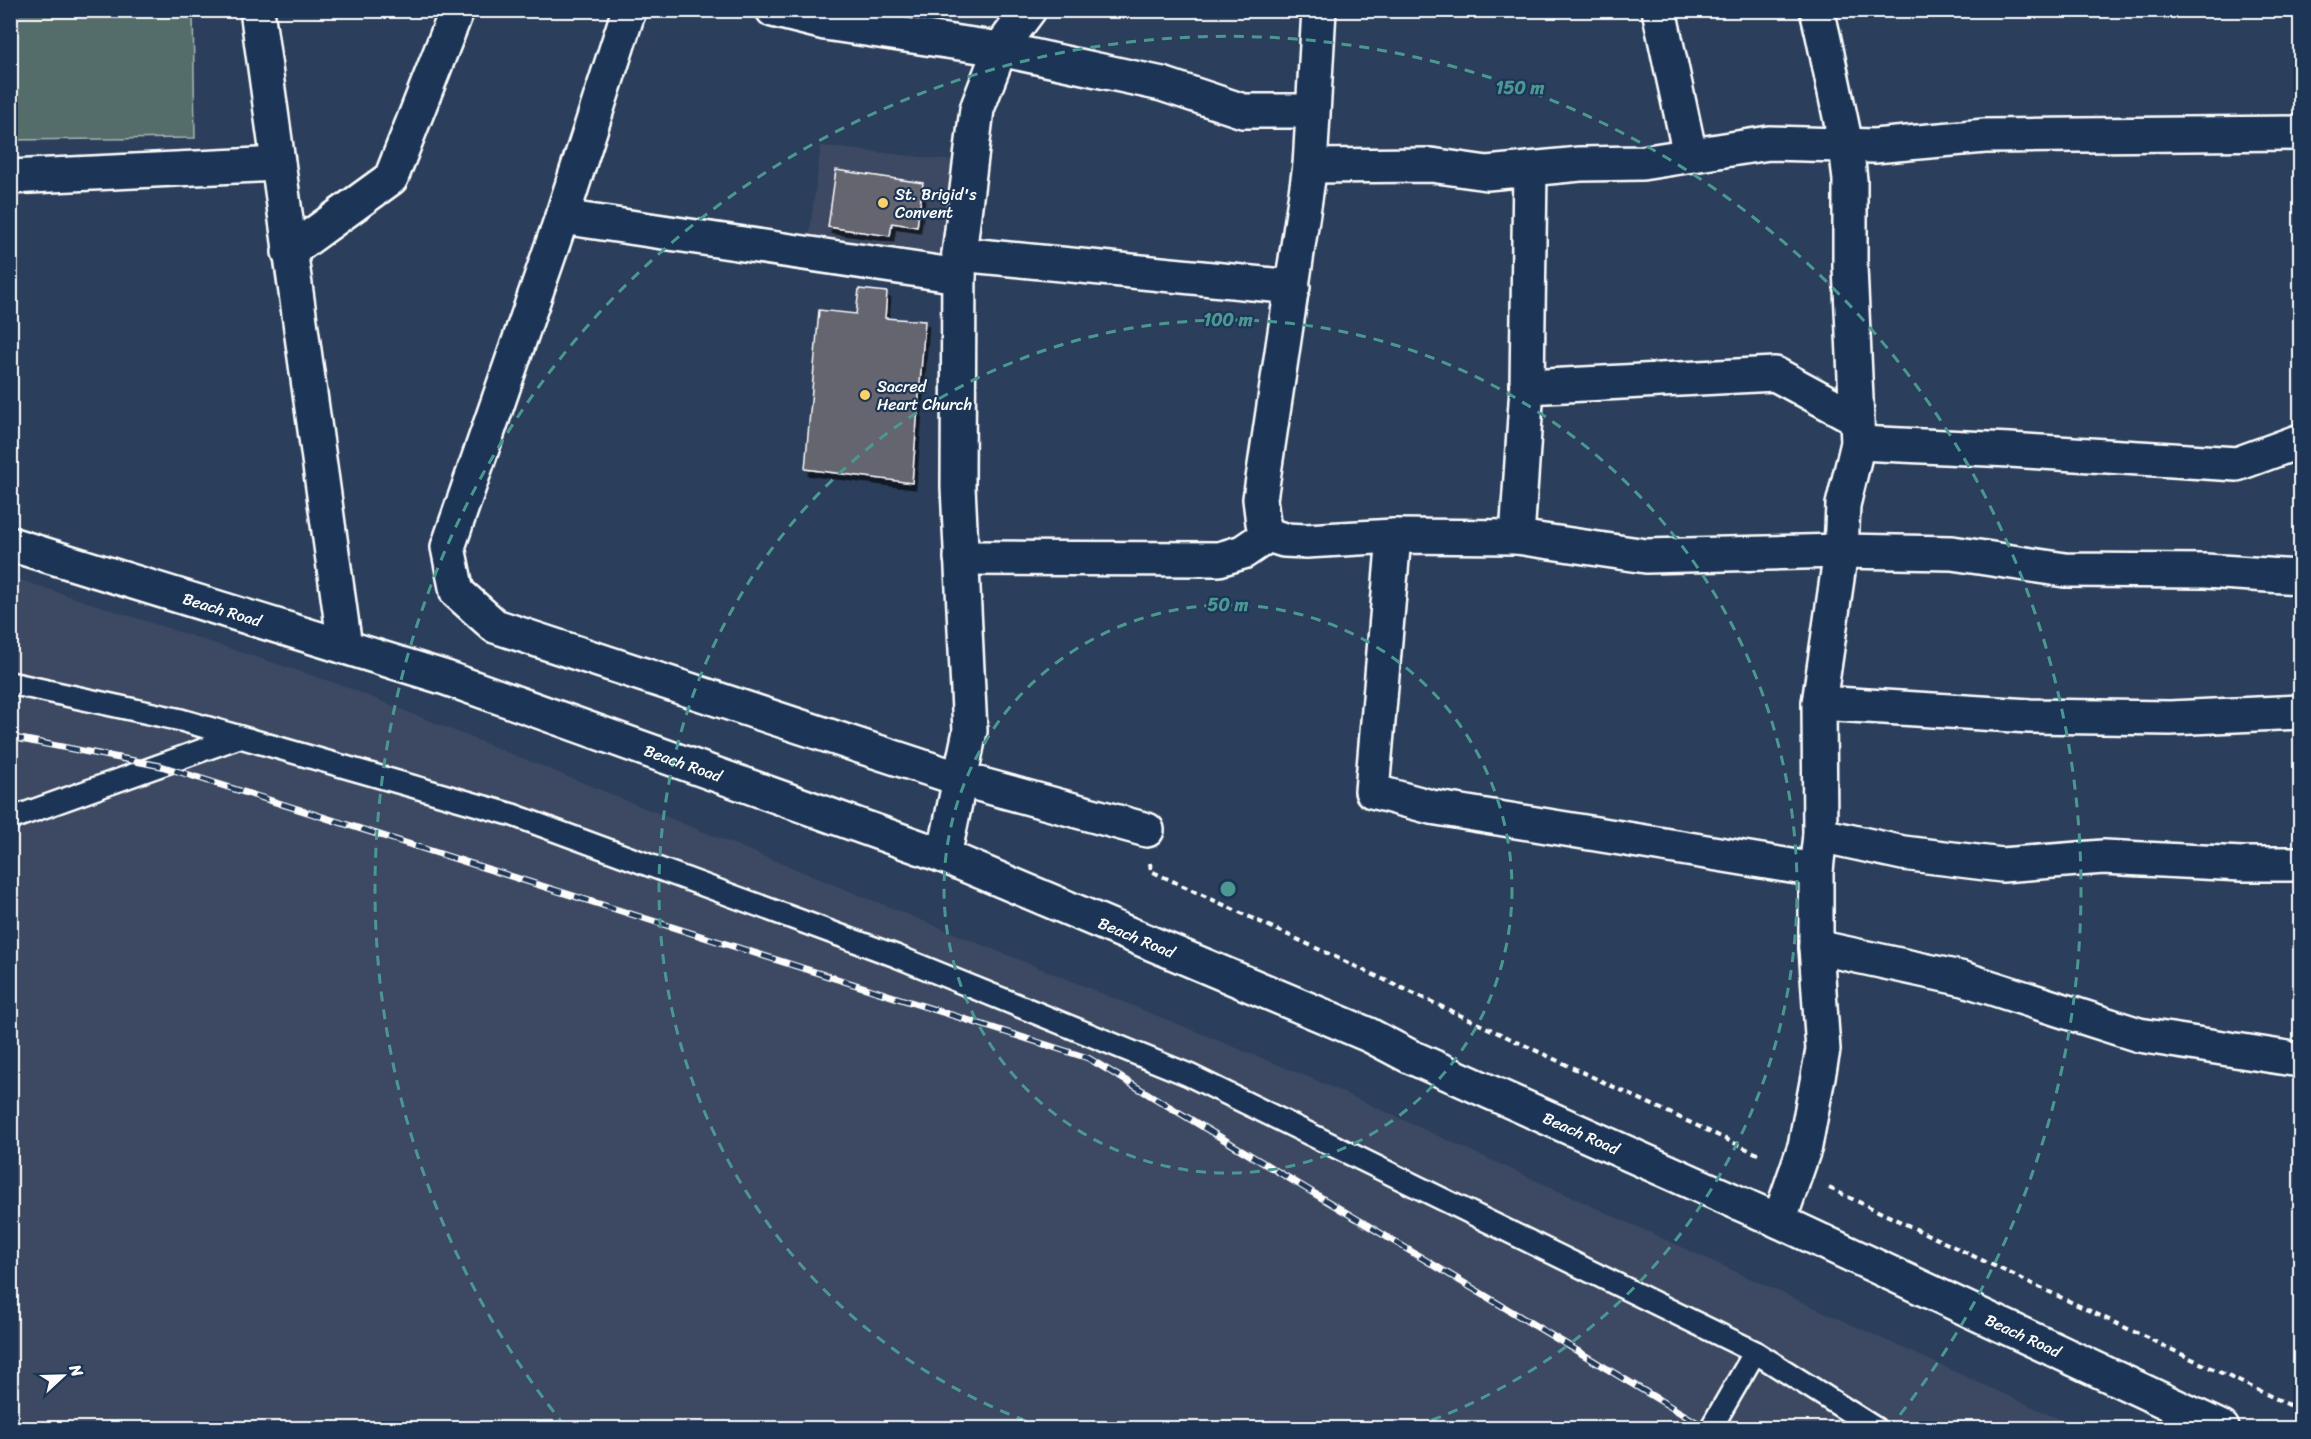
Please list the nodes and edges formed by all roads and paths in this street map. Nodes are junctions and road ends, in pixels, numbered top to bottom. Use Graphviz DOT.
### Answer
graph roads {
  1 [pos="257,10"];
  2 [pos="457,10"];
  3 [pos="629,10"];
  4 [pos="773,10"];
  5 [pos="1029,10"];
  6 [pos="1318,10"];
  7 [pos="1659,10"];
  8 [pos="1817,10"];
  9 [pos="1000,49"];
  10 [pos="1312,111"];
  11 [pos="2301,133"];
  12 [pos="1846,145"];
  13 [pos="1690,155"];
  14 [pos="278,164"];
  15 [pos="1310,166"];
  16 [pos="1530,169"];
  17 [pos="10,177"];
  18 [pos="562,217"];
  19 [pos="289,252"];
  20 [pos="959,265"];
  21 [pos="1293,287"];
  22 [pos="1527,387"];
  23 [pos="1857,431"];
  24 [pos="2301,441"];
  25 [pos="1268,535"];
  26 [pos="1394,536"];
  27 [pos="1517,537"];
  28 [pos="10,544"];
  29 [pos="1841,551"];
  30 [pos="961,558"];
  31 [pos="2301,577"];
  32 [pos="345,647"];
  33 [pos="10,684"];
  34 [pos="1819,703"];
  35 [pos="2301,712"];
  36 [pos="239,736"];
  37 [pos="960,779"];
  38 [pos="10,819"];
  39 [pos="1147,830"];
  40 [pos="1820,835"];
  41 [pos="944,856"];
  42 [pos="2301,864"];
  43 [pos="1816,870"];
  44 [pos="1816,947"];
  45 [pos="2301,1060"];
  46 [pos="1796,1172"];
  47 [pos="1779,1221"];
  48 [pos="1755,1352"];
  49 [pos="2301,1410"];
  50 [pos="1710,1428"];
  51 [pos="1875,1428"];
  52 [pos="2222,1428"];
  1 -- 14 [label="street"];
  2 -- 19 [label="street"];
  3 -- 18 [label="street"];
  4 -- 9 [label="street"];
  5 -- 9 [label="street"];
  6 -- 10 [label="street"];
  7 -- 13 [label="street"];
  8 -- 12 [label="street"];
  9 -- 10 [label="street"];
  9 -- 20 [label="street"];
  10 -- 15 [label="street"];
  11 -- 12 [label="street"];
  12 -- 13 [label="street"];
  12 -- 23 [label="street"];
  13 -- 16 [label="street"];
  14 -- 17 [label="street"];
  14 -- 19 [label="street"];
  15 -- 16 [label="street"];
  15 -- 21 [label="street"];
  16 -- 22 [label="street"];
  18 -- 20 [label="street"];
  18 -- 37 [label="street"];
  19 -- 32 [label="street"];
  20 -- 21 [label="street"];
  20 -- 30 [label="street"];
  21 -- 25 [label="street"];
  22 -- 23 [label="street"];
  22 -- 27 [label="street"];
  23 -- 24 [label="street"];
  23 -- 29 [label="street"];
  25 -- 26 [label="street"];
  25 -- 30 [label="street"];
  26 -- 27 [label="street"];
  26 -- 43 [label="street"];
  27 -- 29 [label="street"];
  28 -- 32 [label="street, Beach Road"];
  29 -- 31 [label="street"];
  29 -- 34 [label="street"];
  30 -- 37 [label="street"];
  32 -- 41 [label="street, Beach Road"];
  33 -- 36 [label="lane"];
  34 -- 35 [label="street"];
  34 -- 40 [label="street"];
  36 -- 38 [label="lane"];
  36 -- 48 [label="lane"];
  37 -- 39 [label="street"];
  37 -- 41 [label="street"];
  39 -- 46 [label="path"];
  40 -- 42 [label="street"];
  40 -- 43 [label="street"];
  41 -- 47 [label="street, Beach Road"];
  43 -- 44 [label="street"];
  44 -- 45 [label="street"];
  44 -- 46 [label="street"];
  46 -- 47 [label="street"];
  46 -- 49 [label="path"];
  47 -- 52 [label="street, Beach Road"];
  48 -- 50 [label="lane"];
  48 -- 51 [label="lane"];
}
